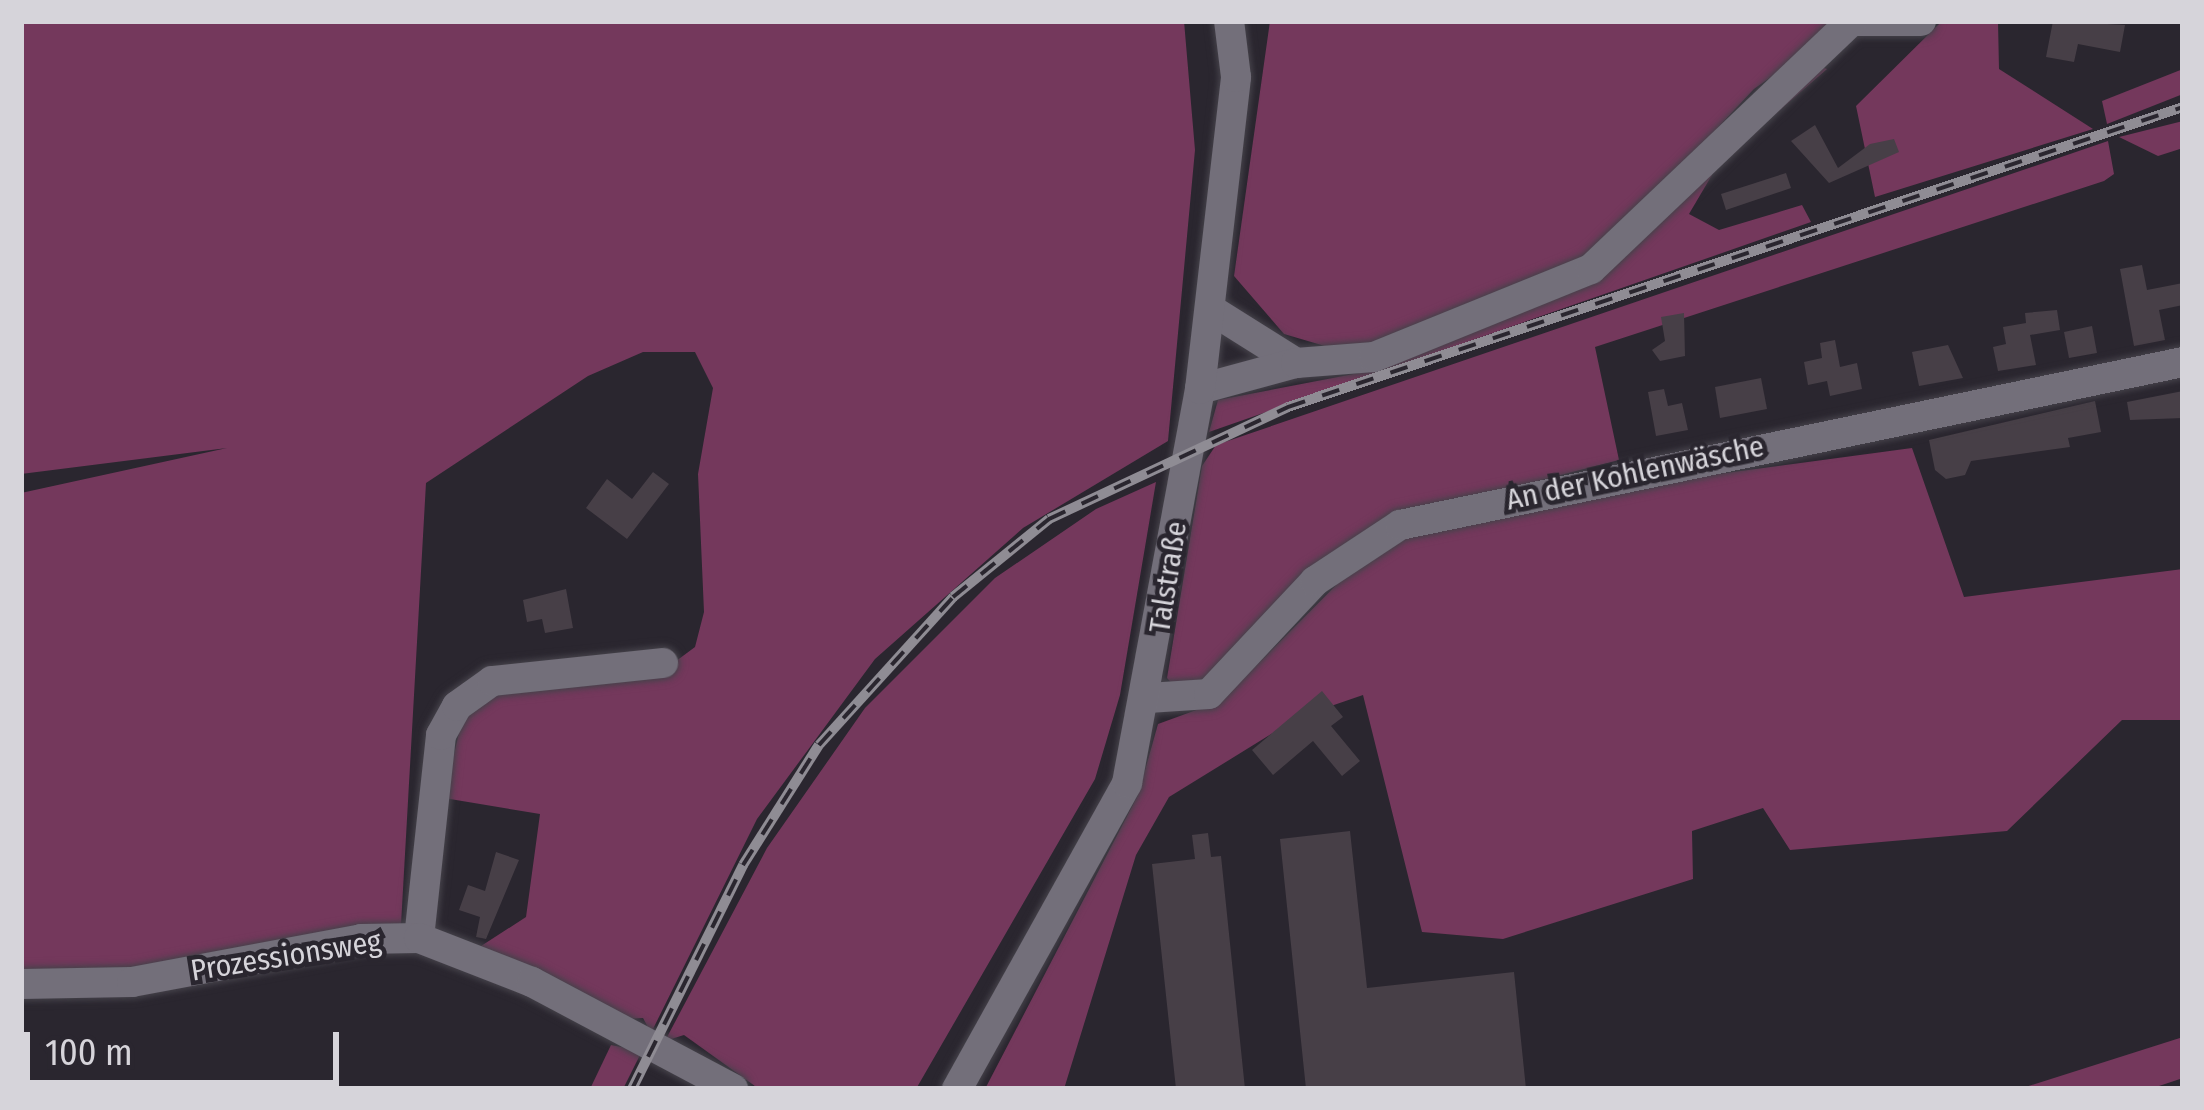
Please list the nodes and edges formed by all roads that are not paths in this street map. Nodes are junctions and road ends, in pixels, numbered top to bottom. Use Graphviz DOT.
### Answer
graph roads {
  1 [pos="1228,21"];
  2 [pos="1850,21"];
  3 [pos="1921,21"];
  4 [pos="1210,309"];
  5 [pos="2183,362"];
  6 [pos="1296,363"];
  7 [pos="1200,389"];
  8 [pos="663,663"];
  9 [pos="1148,698"];
  10 [pos="419,938"];
  11 [pos="21,984"];
  12 [pos="733,1089"];
  13 [pos="957,1089"];
  1 -- 4 [label="street, Talstraße"];
  2 -- 3 [label="street"];
  2 -- 6 [label="street"];
  4 -- 6 [label="street"];
  4 -- 7 [label="street, Talstraße"];
  5 -- 9 [label="street, An der Kohlenwäsche"];
  6 -- 7 [label="street"];
  7 -- 9 [label="street, Talstraße"];
  8 -- 10 [label="street"];
  9 -- 13 [label="street, Talstraße"];
  10 -- 11 [label="street, Prozessionsweg"];
  10 -- 12 [label="street, Prozessionsweg"];
}
